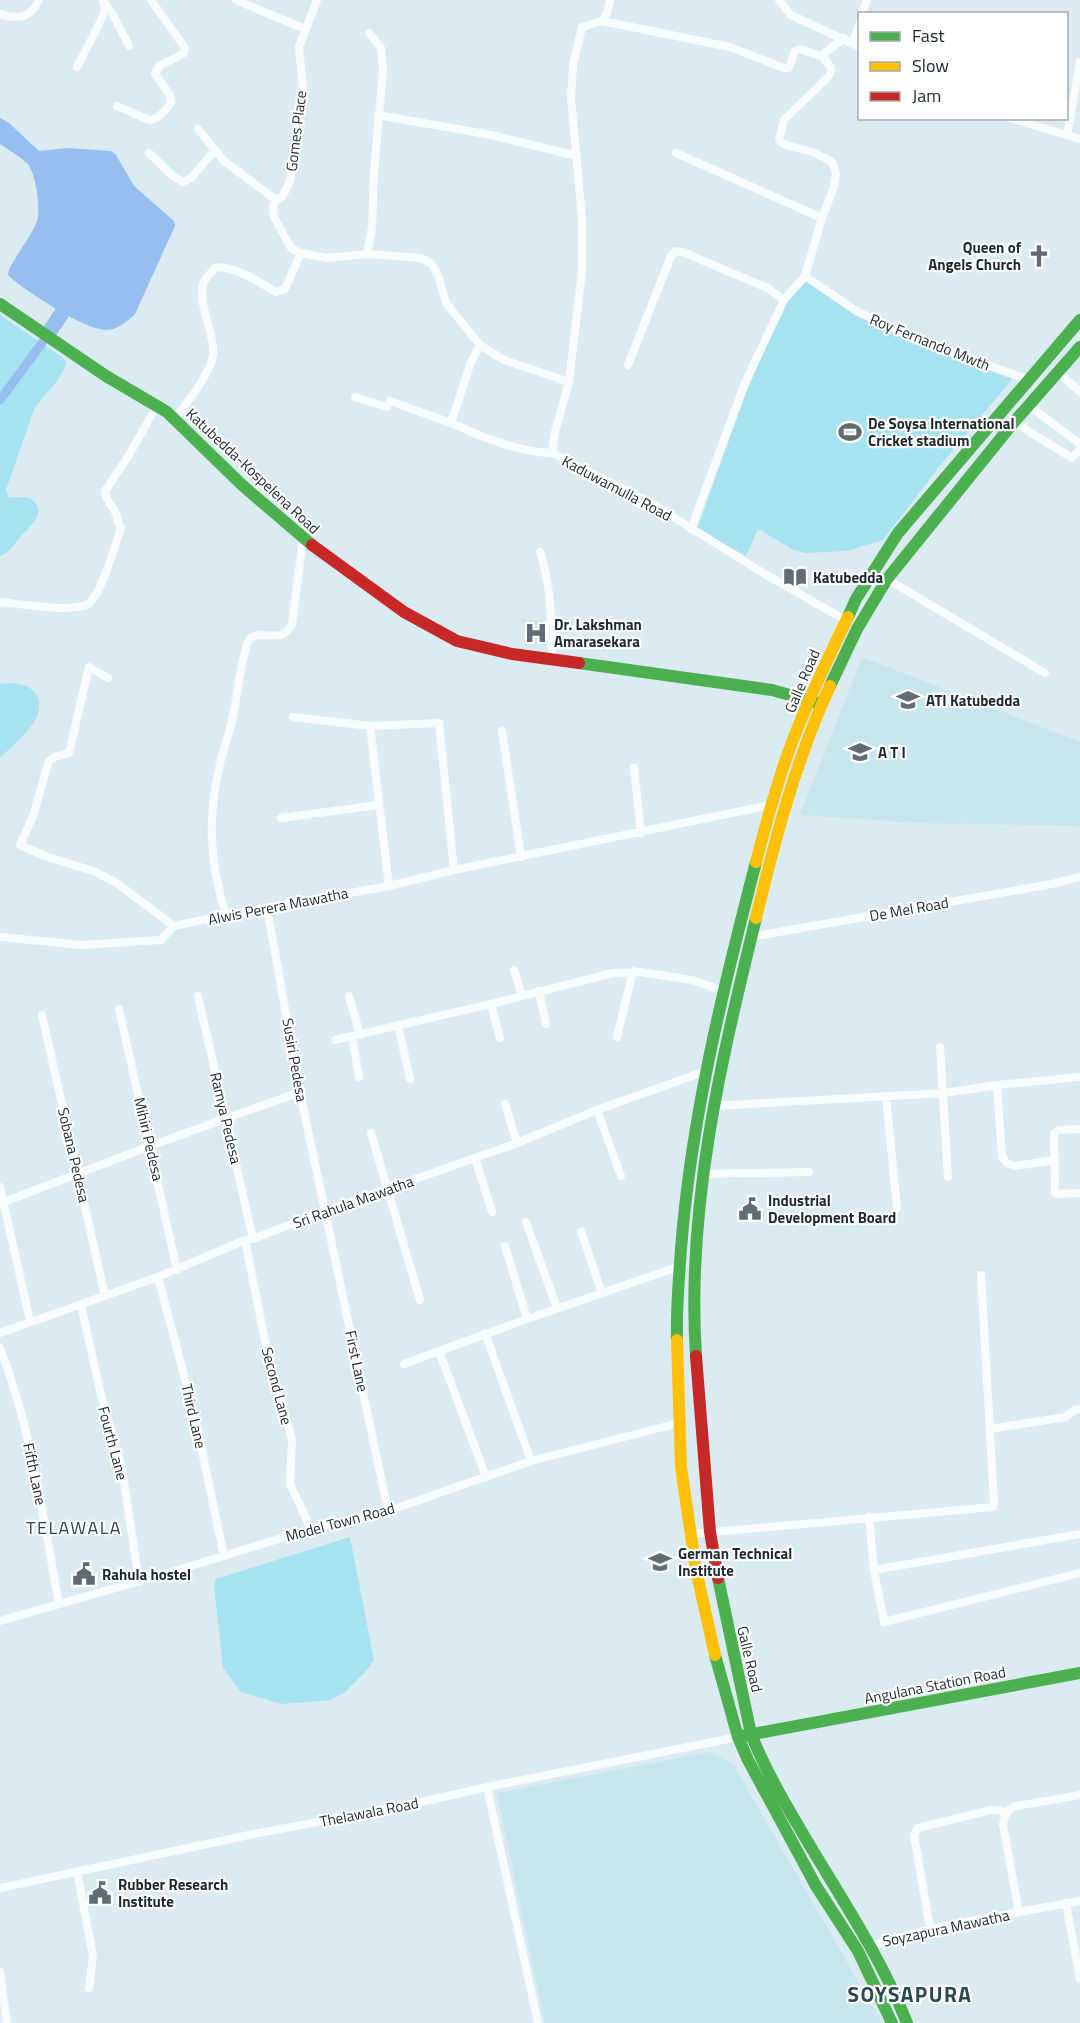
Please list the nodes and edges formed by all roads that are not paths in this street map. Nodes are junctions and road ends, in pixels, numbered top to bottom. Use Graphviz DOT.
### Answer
graph roads {
  1 [pos="39,0"];
  2 [pos="103,0"];
  3 [pos="151,0"];
  4 [pos="236,0"];
  5 [pos="317,0"];
  6 [pos="610,0"];
  7 [pos="779,0"];
  8 [pos="0,14"];
  9 [pos="602,21"];
  10 [pos="305,29"];
  11 [pos="369,33"];
  12 [pos="844,38"];
  13 [pos="856,44"];
  14 [pos="129,46"];
  15 [pos="823,57"];
  16 [pos="1080,62"];
  17 [pos="77,67"];
  18 [pos="117,106"];
  19 [pos="378,115"];
  20 [pos="1016,120"];
  21 [pos="198,129"];
  22 [pos="1067,135"];
  23 [pos="1080,139"];
  24 [pos="214,150"];
  25 [pos="148,153"];
  26 [pos="676,153"];
  27 [pos="577,156"];
  28 [pos="276,200"];
  29 [pos="822,218"];
  30 [pos="301,253"];
  31 [pos="367,254"];
  32 [pos="805,276"];
  33 [pos="784,300"];
  34 [pos="0,304"];
  35 [pos="1080,320"];
  36 [pos="480,345"];
  37 [pos="1080,347"];
  38 [pos="628,364"];
  39 [pos="1059,373"];
  40 [pos="1029,380"];
  41 [pos="568,382"];
  42 [pos="1080,392"];
  43 [pos="356,397"];
  44 [pos="1008,404"];
  45 [pos="157,405"];
  46 [pos="1020,414"];
  47 [pos="175,419"];
  48 [pos="452,423"];
  49 [pos="1080,447"];
  50 [pos="552,453"];
  51 [pos="691,529"];
  52 [pos="303,539"];
  53 [pos="540,552"];
  54 [pos="887,579"];
  55 [pos="0,602"];
  56 [pos="845,620"];
  57 [pos="552,659"];
  58 [pos="1045,673"];
  59 [pos="108,678"];
  60 [pos="809,700"];
  61 [pos="822,704"];
  62 [pos="293,717"];
  63 [pos="370,726"];
  64 [pos="502,731"];
  65 [pos="634,768"];
  66 [pos="379,805"];
  67 [pos="771,805"];
  68 [pos="281,818"];
  69 [pos="640,832"];
  70 [pos="521,857"];
  71 [pos="454,870"];
  72 [pos="1080,877"];
  73 [pos="389,886"];
  74 [pos="267,908"];
  75 [pos="226,915"];
  76 [pos="174,926"];
  77 [pos="738,933"];
  78 [pos="0,937"];
  79 [pos="752,938"];
  80 [pos="514,970"];
  81 [pos="633,971"];
  82 [pos="539,991"];
  83 [pos="723,991"];
  84 [pos="198,996"];
  85 [pos="349,996"];
  86 [pos="522,996"];
  87 [pos="491,1004"];
  88 [pos="119,1009"];
  89 [pos="42,1015"];
  90 [pos="546,1024"];
  91 [pos="398,1025"];
  92 [pos="356,1036"];
  93 [pos="617,1037"];
  94 [pos="500,1038"];
  95 [pos="335,1041"];
  96 [pos="940,1047"];
  97 [pos="706,1071"];
  98 [pos="359,1077"];
  99 [pos="1080,1077"];
  100 [pos="410,1079"];
  101 [pos="997,1085"];
  102 [pos="300,1092"];
  103 [pos="944,1093"];
  104 [pos="886,1096"];
  105 [pos="505,1104"];
  106 [pos="713,1106"];
  107 [pos="597,1110"];
  108 [pos="226,1119"];
  109 [pos="1080,1129"];
  110 [pos="370,1133"];
  111 [pos="517,1143"];
  112 [pos="150,1146"];
  113 [pos="475,1158"];
  114 [pos="1055,1160"];
  115 [pos="809,1172"];
  116 [pos="78,1173"];
  117 [pos="704,1174"];
  118 [pos="621,1176"];
  119 [pos="948,1177"];
  120 [pos="0,1187"];
  121 [pos="387,1189"];
  122 [pos="1080,1193"];
  123 [pos="3,1202"];
  124 [pos="897,1208"];
  125 [pos="325,1211"];
  126 [pos="492,1212"];
  127 [pos="526,1222"];
  128 [pos="581,1231"];
  129 [pos="249,1240"];
  130 [pos="505,1246"];
  131 [pos="696,1263"];
  132 [pos="679,1265"];
  133 [pos="177,1270"];
  134 [pos="981,1275"];
  135 [pos="158,1278"];
  136 [pos="602,1293"];
  137 [pos="105,1296"];
  138 [pos="420,1300"];
  139 [pos="81,1305"];
  140 [pos="557,1308"];
  141 [pos="527,1318"];
  142 [pos="30,1321"];
  143 [pos="0,1333"];
  144 [pos="485,1334"];
  145 [pos="0,1348"];
  146 [pos="440,1351"];
  147 [pos="404,1364"];
  148 [pos="1080,1409"];
  149 [pos="679,1423"];
  150 [pos="990,1429"];
  151 [pos="531,1461"];
  152 [pos="486,1477"];
  153 [pos="388,1511"];
  154 [pos="869,1517"];
  155 [pos="311,1529"];
  156 [pos="710,1532"];
  157 [pos="691,1534"];
  158 [pos="1080,1534"];
  159 [pos="224,1556"];
  160 [pos="874,1570"];
  161 [pos="1080,1573"];
  162 [pos="139,1582"];
  163 [pos="60,1604"];
  164 [pos="0,1621"];
  165 [pos="1080,1673"];
  166 [pos="752,1734"];
  167 [pos="738,1737"];
  168 [pos="487,1787"];
  169 [pos="1080,1795"];
  170 [pos="1006,1812"];
  171 [pos="77,1871"];
  172 [pos="0,1888"];
  173 [pos="1080,1901"];
  174 [pos="1066,1903"];
  175 [pos="1019,1912"];
  176 [pos="930,1929"];
  177 [pos="863,1948"];
  178 [pos="0,1972"];
  179 [pos="1080,1979"];
  180 [pos="89,1988"];
  181 [pos="7,2023"];
  182 [pos="538,2023"];
  183 [pos="892,2023"];
  184 [pos="907,2023"];
  1 -- 8 [label="street"];
  2 -- 14 [label="street"];
  2 -- 17 [label="street"];
  3 -- 18 [label="street"];
  4 -- 10 [label="street"];
  5 -- 10 [label="street, Gomes Place"];
  6 -- 9 [label="street"];
  7 -- 12 [label="street"];
  9 -- 15 [label="street"];
  9 -- 27 [label="street"];
  10 -- 28 [label="street, Gomes Place"];
  11 -- 19 [label="street"];
  12 -- 13 [label="street"];
  12 -- 15 [label="street"];
  15 -- 29 [label="street"];
  16 -- 22 [label="street"];
  19 -- 27 [label="street"];
  19 -- 31 [label="street"];
  20 -- 22 [label="street"];
  21 -- 24 [label="street"];
  22 -- 23 [label="street"];
  24 -- 25 [label="street"];
  24 -- 28 [label="street"];
  26 -- 29 [label="street"];
  27 -- 41 [label="street"];
  28 -- 30 [label="street"];
  29 -- 32 [label="street"];
  30 -- 31 [label="street"];
  30 -- 47 [label="street"];
  31 -- 36 [label="street"];
  32 -- 33 [label="street"];
  32 -- 40 [label="street, Roy Fernando Mwth"];
  33 -- 38 [label="street"];
  33 -- 51 [label="street"];
  34 -- 45 [label="main road, Katubedda-Kospelena Road"];
  35 -- 40 [label="main road, Galle Road"];
  36 -- 41 [label="street"];
  36 -- 48 [label="street"];
  37 -- 39 [label="main road, Galle Road"];
  39 -- 42 [label="street"];
  39 -- 46 [label="main road, Galle Road"];
  40 -- 44 [label="main road, Galle Road"];
  41 -- 50 [label="street"];
  43 -- 48 [label="street, Kaduwamulla Road"];
  44 -- 46 [label="main road"];
  44 -- 56 [label="main road, Galle Road"];
  45 -- 47 [label="main road, Katubedda-Kospelena Road"];
  45 -- 55 [label="street"];
  46 -- 49 [label="street"];
  46 -- 49 [label="street"];
  46 -- 54 [label="main road, Galle Road"];
  47 -- 52 [label="main road, Katubedda-Kospelena Road"];
  48 -- 50 [label="street, Kaduwamulla Road"];
  50 -- 51 [label="street, Kaduwamulla Road"];
  51 -- 56 [label="street, Kaduwamulla Road"];
  52 -- 57 [label="main road, Katubedda-Kospelena Road"];
  52 -- 75 [label="street"];
  53 -- 57 [label="street"];
  54 -- 58 [label="street"];
  54 -- 61 [label="main road, Galle Road"];
  56 -- 60 [label="main road, Galle Road"];
  57 -- 60 [label="main road, Katubedda-Kospelena Road"];
  59 -- 76 [label="street"];
  60 -- 61 [label="main road, Katubedda-Kospelena Road"];
  60 -- 67 [label="main road, Galle Road"];
  61 -- 79 [label="main road, Galle Road"];
  62 -- 63 [label="street"];
  63 -- 66 [label="street"];
  63 -- 71 [label="street"];
  64 -- 70 [label="street"];
  65 -- 69 [label="street"];
  66 -- 68 [label="street"];
  66 -- 73 [label="street"];
  67 -- 69 [label="street, Alwis Perera Mawatha"];
  67 -- 77 [label="main road, Galle Road"];
  69 -- 70 [label="street, Alwis Perera Mawatha"];
  70 -- 71 [label="street, Alwis Perera Mawatha"];
  71 -- 73 [label="street, Alwis Perera Mawatha"];
  72 -- 79 [label="street, De Mel Road"];
  73 -- 74 [label="street, Alwis Perera Mawatha"];
  74 -- 75 [label="street, Alwis Perera Mawatha"];
  74 -- 102 [label="street, Susiri Pedesa"];
  75 -- 76 [label="street, Alwis Perera Mawatha"];
  76 -- 78 [label="street, Alwis Perera Mawatha"];
  77 -- 79 [label="street"];
  77 -- 83 [label="main road, Galle Road"];
  79 -- 106 [label="main road, Galle Road"];
  80 -- 86 [label="street"];
  81 -- 82 [label="street"];
  81 -- 83 [label="street"];
  81 -- 93 [label="street"];
  82 -- 86 [label="street"];
  82 -- 90 [label="street"];
  83 -- 97 [label="main road, Galle Road"];
  84 -- 108 [label="street, Ramya Pedesa"];
  85 -- 92 [label="street"];
  86 -- 87 [label="street"];
  87 -- 91 [label="street"];
  87 -- 94 [label="street"];
  88 -- 112 [label="street, Mihiri Pedesa"];
  89 -- 116 [label="street, Sobana Pedesa"];
  91 -- 92 [label="street"];
  91 -- 100 [label="street"];
  92 -- 95 [label="street"];
  92 -- 98 [label="street"];
  96 -- 103 [label="street"];
  97 -- 107 [label="street, Sri Rahula Mawatha"];
  97 -- 132 [label="main road, Galle Road"];
  99 -- 101 [label="street"];
  101 -- 103 [label="street"];
  101 -- 114 [label="street"];
  102 -- 108 [label="street"];
  102 -- 125 [label="street, Susiri Pedesa"];
  103 -- 104 [label="street"];
  103 -- 119 [label="street"];
  104 -- 106 [label="street"];
  104 -- 124 [label="street"];
  105 -- 111 [label="street"];
  106 -- 117 [label="main road, Galle Road"];
  107 -- 111 [label="street, Sri Rahula Mawatha"];
  107 -- 118 [label="street"];
  108 -- 112 [label="street"];
  108 -- 129 [label="street, Ramya Pedesa"];
  109 -- 114 [label="street"];
  110 -- 121 [label="street"];
  111 -- 113 [label="street, Sri Rahula Mawatha"];
  112 -- 116 [label="street"];
  112 -- 133 [label="street, Mihiri Pedesa"];
  113 -- 121 [label="street, Sri Rahula Mawatha"];
  113 -- 126 [label="street"];
  114 -- 122 [label="street"];
  115 -- 117 [label="street"];
  116 -- 123 [label="street"];
  116 -- 137 [label="street, Sobana Pedesa"];
  117 -- 131 [label="main road, Galle Road"];
  120 -- 123 [label="street"];
  121 -- 125 [label="street, Sri Rahula Mawatha"];
  121 -- 138 [label="street"];
  123 -- 142 [label="street"];
  125 -- 129 [label="street, Sri Rahula Mawatha"];
  125 -- 153 [label="street, First Lane"];
  127 -- 140 [label="street"];
  128 -- 136 [label="street"];
  129 -- 133 [label="street, Sri Rahula Mawatha"];
  129 -- 155 [label="street, Second Lane"];
  130 -- 141 [label="street"];
  131 -- 132 [label="street"];
  131 -- 156 [label="main road, Galle Road"];
  132 -- 136 [label="street"];
  132 -- 149 [label="main road, Galle Road"];
  133 -- 135 [label="street, Sri Rahula Mawatha"];
  134 -- 150 [label="street"];
  135 -- 137 [label="street, Sri Rahula Mawatha"];
  135 -- 159 [label="street, Third Lane"];
  136 -- 140 [label="street"];
  137 -- 139 [label="street, Sri Rahula Mawatha"];
  139 -- 142 [label="street, Sri Rahula Mawatha"];
  139 -- 162 [label="street, Fourth Lane"];
  140 -- 141 [label="street"];
  141 -- 144 [label="street"];
  142 -- 143 [label="street, Sri Rahula Mawatha"];
  144 -- 146 [label="street"];
  144 -- 151 [label="street"];
  145 -- 163 [label="street, Fifth Lane"];
  146 -- 147 [label="street"];
  146 -- 152 [label="street"];
  148 -- 150 [label="street"];
  149 -- 151 [label="street, Model Town Road"];
  149 -- 157 [label="main road, Galle Road"];
  150 -- 154 [label="street"];
  151 -- 152 [label="street, Model Town Road"];
  152 -- 153 [label="street, Model Town Road"];
  153 -- 155 [label="street, Model Town Road"];
  154 -- 156 [label="street"];
  154 -- 160 [label="street"];
  155 -- 159 [label="street, Model Town Road"];
  156 -- 157 [label="street"];
  156 -- 166 [label="main road, Galle Road"];
  157 -- 167 [label="main road, Galle Road"];
  158 -- 160 [label="street"];
  159 -- 162 [label="street, Model Town Road"];
  160 -- 161 [label="street"];
  162 -- 163 [label="street, Model Town Road"];
  163 -- 164 [label="street, Model Town Road"];
  165 -- 166 [label="main road, Angulana Station Road"];
  166 -- 167 [label="main road"];
  166 -- 177 [label="main road, Galle Road"];
  167 -- 168 [label="street, Thelawala Road"];
  167 -- 177 [label="main road, Galle Road"];
  168 -- 171 [label="street, Thelawala Road"];
  168 -- 182 [label="street"];
  169 -- 170 [label="street"];
  170 -- 175 [label="street, Soyzapura Mawatha"];
  170 -- 176 [label="street"];
  171 -- 172 [label="street, Thelawala Road"];
  171 -- 180 [label="street"];
  173 -- 174 [label="street"];
  174 -- 175 [label="street"];
  174 -- 179 [label="street"];
  175 -- 176 [label="street, Soyzapura Mawatha"];
  176 -- 177 [label="street, Soyzapura Mawatha"];
  177 -- 183 [label="main road, Galle Road"];
  177 -- 184 [label="main road, Galle Road"];
  178 -- 181 [label="street"];
}
